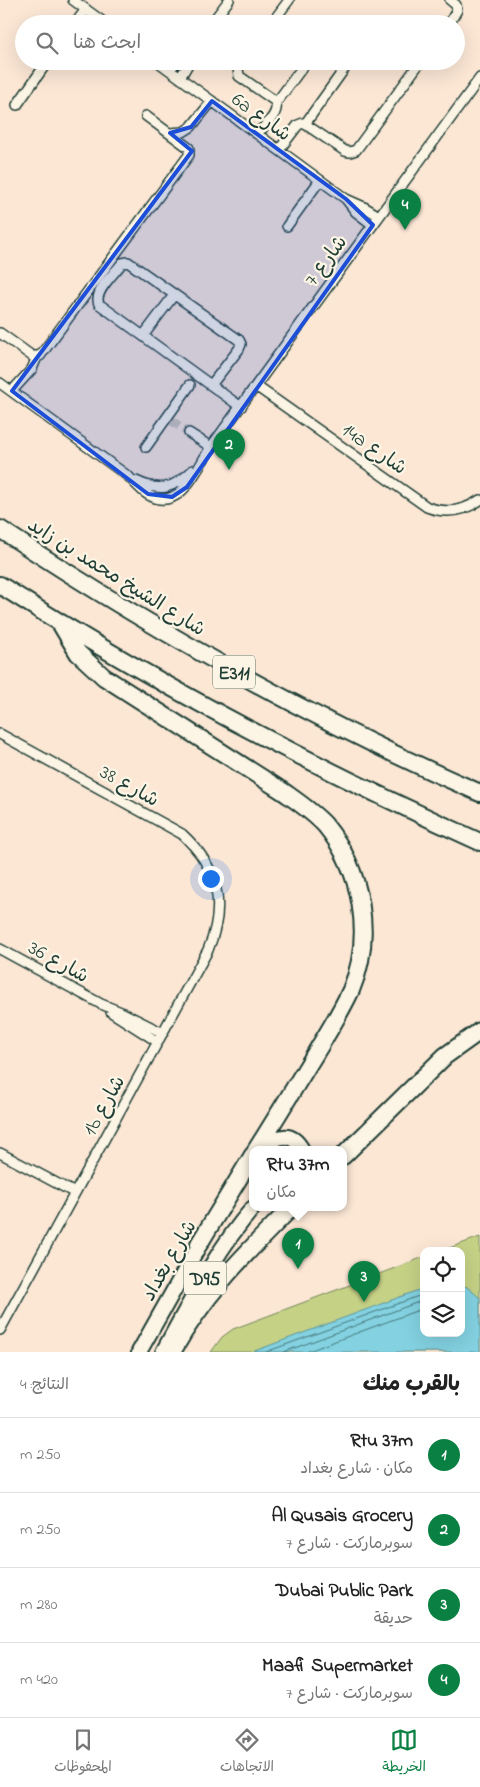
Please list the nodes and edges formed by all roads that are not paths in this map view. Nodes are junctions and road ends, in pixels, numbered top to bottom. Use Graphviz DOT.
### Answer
graph roads {
  1 [pos="73,0"];
  2 [pos="229,0"];
  3 [pos="288,0"];
  4 [pos="450,0"];
  5 [pos="86,9"];
  6 [pos="82,15"];
  7 [pos="94,15"];
  8 [pos="218,15"];
  9 [pos="277,15"];
  10 [pos="454,15"];
  11 [pos="42,70"];
  12 [pos="170,70"];
  13 [pos="185,70"];
  14 [pos="238,70"];
  15 [pos="300,70"];
  16 [pos="344,70"];
  17 [pos="414,70"];
  18 [pos="180,78"];
  19 [pos="480,78"];
  20 [pos="212,101"];
  21 [pos="275,101"];
  22 [pos="17,104"];
  23 [pos="146,116"];
  24 [pos="305,124"];
  25 [pos="170,133"];
  26 [pos="257,134"];
  27 [pos="279,150"];
  28 [pos="320,180"];
  29 [pos="346,199"];
  30 [pos="379,216"];
  31 [pos="373,225"];
  32 [pos="287,226"];
  33 [pos="174,295"];
  34 [pos="0,333"];
  35 [pos="143,336"];
  36 [pos="37,357"];
  37 [pos="0,383"];
  38 [pos="190,385"];
  39 [pos="210,385"];
  40 [pos="256,386"];
  41 [pos="12,392"];
  42 [pos="241,407"];
  43 [pos="189,433"];
  44 [pos="146,447"];
  45 [pos="211,447"];
  46 [pos="480,500"];
  47 [pos="0,529"];
  48 [pos="0,585"];
  49 [pos="60,623"];
  50 [pos="0,734"];
  51 [pos="480,793"];
  52 [pos="480,842"];
  53 [pos="217,892"];
  54 [pos="0,949"];
  55 [pos="101,1004"];
  56 [pos="480,1031"];
  57 [pos="163,1033"];
  58 [pos="158,1042"];
  59 [pos="258,1146"];
  60 [pos="269,1146"];
  61 [pos="300,1146"];
  62 [pos="347,1152"];
  63 [pos="0,1153"];
  64 [pos="249,1162"];
  65 [pos="249,1173"];
  66 [pos="75,1193"];
  67 [pos="250,1211"];
  68 [pos="288,1211"];
  69 [pos="199,1244"];
  70 [pos="0,1330"];
  71 [pos="139,1352"];
  72 [pos="163,1352"];
  73 [pos="172,1352"];
  1 -- 5 [label="street"];
  2 -- 8 [label="street"];
  3 -- 9 [label="street"];
  4 -- 10 [label="street"];
  5 -- 6 [label="street"];
  5 -- 7 [label="street"];
  11 -- 22 [label="street"];
  12 -- 18 [label="street, 6a شارع"];
  13 -- 18 [label="street"];
  14 -- 21 [label="street"];
  15 -- 21 [label="street"];
  16 -- 24 [label="street"];
  17 -- 24 [label="street"];
  18 -- 20 [label="street, 6a شارع"];
  19 -- 30 [label="street, شارع 7"];
  20 -- 25 [label="street"];
  20 -- 26 [label="street, 6a شارع"];
  21 -- 26 [label="street"];
  23 -- 25 [label="street"];
  24 -- 27 [label="street"];
  25 -- 36 [label="street"];
  26 -- 27 [label="street, 6a شارع"];
  27 -- 28 [label="street, 6a شارع"];
  28 -- 29 [label="street, 6a شارع"];
  28 -- 32 [label="street"];
  29 -- 30 [label="street, 6a شارع"];
  29 -- 31 [label="street, 6a شارع"];
  30 -- 31 [label="street, شارع 7"];
  31 -- 40 [label="street, شارع 7"];
  33 -- 35 [label="street"];
  33 -- 35 [label="street"];
  33 -- 39 [label="street"];
  34 -- 36 [label="street"];
  35 -- 39 [label="street"];
  36 -- 41 [label="street"];
  37 -- 41 [label="street"];
  38 -- 44 [label="street"];
  39 -- 42 [label="street"];
  40 -- 42 [label="street, شارع 7"];
  40 -- 46 [label="street, 14a شارع"];
  41 -- 45 [label="street, شارع 7"];
  42 -- 45 [label="street, شارع 7"];
  43 -- 45 [label="street"];
  47 -- 51 [label="highway, شارع الشيخ محمد بن زايد / E311"];
  48 -- 49 [label="highway, E311"];
  49 -- 52 [label="highway, E311"];
  49 -- 59 [label="highway"];
  50 -- 53 [label="street, شارع 38"];
  53 -- 57 [label="street, 1b شارع"];
  54 -- 55 [label="street, شارع 36"];
  55 -- 57 [label="street, شارع 36"];
  55 -- 58 [label="street, شارع 36"];
  56 -- 62 [label="highway"];
  57 -- 58 [label="street, 1b شارع"];
  58 -- 66 [label="street, 1b شارع"];
  60 -- 61 [label="main road"];
  63 -- 66 [label="street"];
  64 -- 69 [label="highway"];
  65 -- 69 [label="main road, شارع بغداد / D95"];
  66 -- 70 [label="street, 1b شارع"];
  67 -- 72 [label="main road, شارع بغداد / D95"];
  68 -- 73 [label="highway"];
  69 -- 71 [label="main road, شارع بغداد / D95"];
}
